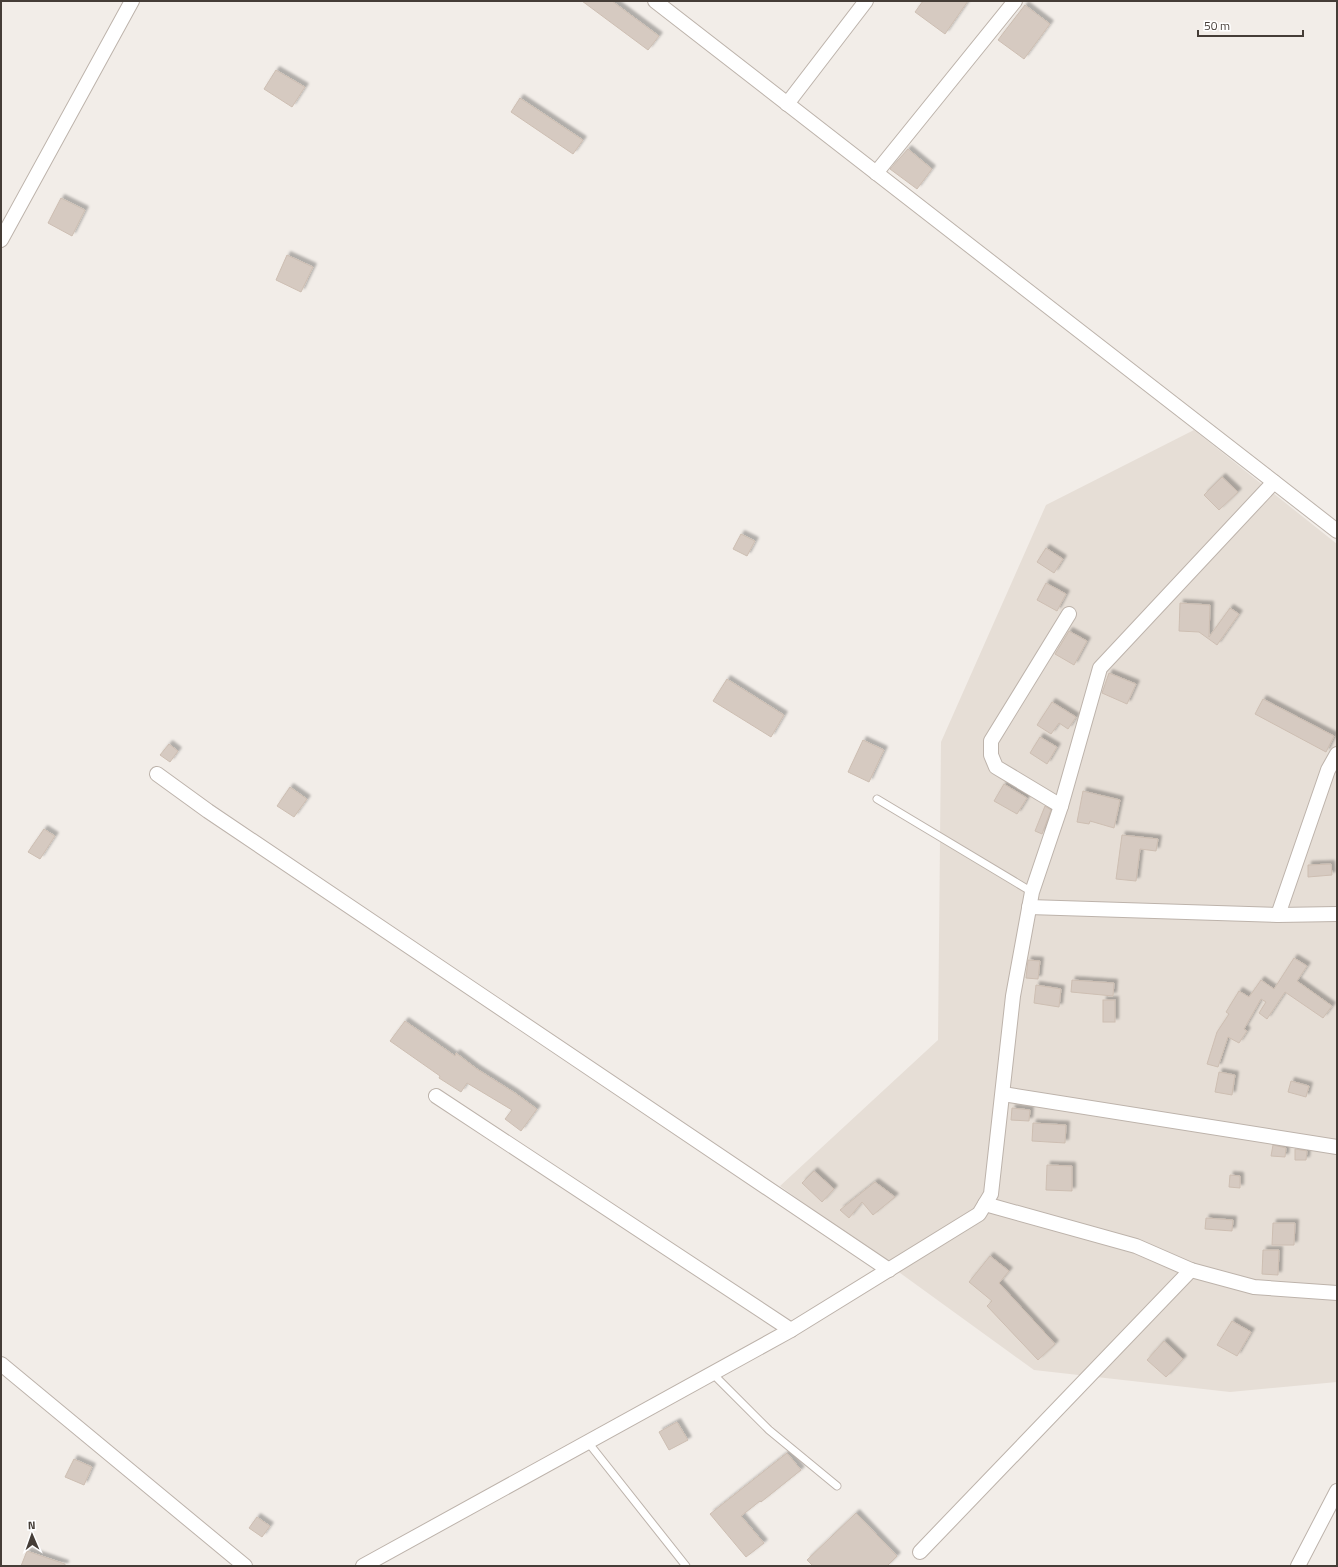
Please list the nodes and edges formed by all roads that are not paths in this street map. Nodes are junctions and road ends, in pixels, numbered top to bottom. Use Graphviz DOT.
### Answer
graph roads {
  1 [pos="132,1"];
  2 [pos="655,1"];
  3 [pos="866,1"];
  4 [pos="1015,1"];
  5 [pos="787,104"];
  6 [pos="876,173"];
  7 [pos="1,240"];
  8 [pos="1274,482"];
  9 [pos="1337,531"];
  10 [pos="1069,614"];
  11 [pos="1337,754"];
  12 [pos="1333,772"];
  13 [pos="157,774"];
  14 [pos="877,799"];
  15 [pos="1061,806"];
  16 [pos="1032,892"];
  17 [pos="1030,907"];
  18 [pos="1337,914"];
  19 [pos="1278,915"];
  20 [pos="1003,1094"];
  21 [pos="436,1096"];
  22 [pos="1337,1147"];
  23 [pos="985,1204"];
  24 [pos="889,1270"];
  25 [pos="1191,1270"];
  26 [pos="1337,1293"];
  27 [pos="791,1330"];
  28 [pos="1,1364"];
  29 [pos="712,1374"];
  30 [pos="587,1441"];
  31 [pos="837,1486"];
  32 [pos="1337,1491"];
  33 [pos="920,1552"];
  34 [pos="245,1566"];
  35 [pos="362,1566"];
  36 [pos="686,1566"];
  37 [pos="1298,1566"];
  1 -- 7 [label="street"];
  2 -- 5 [label="street"];
  3 -- 5 [label="street"];
  4 -- 6 [label="street"];
  5 -- 6 [label="street"];
  6 -- 8 [label="street"];
  8 -- 9 [label="street"];
  8 -- 15 [label="street"];
  10 -- 15 [label="street"];
  11 -- 12 [label="street"];
  12 -- 19 [label="street"];
  13 -- 24 [label="street"];
  14 -- 16 [label="lane"];
  15 -- 16 [label="street"];
  16 -- 17 [label="street"];
  17 -- 19 [label="street"];
  17 -- 20 [label="street"];
  18 -- 19 [label="street"];
  20 -- 22 [label="street"];
  20 -- 23 [label="street"];
  21 -- 27 [label="street"];
  23 -- 24 [label="street"];
  23 -- 25 [label="street"];
  24 -- 27 [label="street"];
  25 -- 26 [label="street"];
  25 -- 33 [label="street"];
  27 -- 29 [label="street"];
  28 -- 34 [label="street"];
  29 -- 30 [label="street"];
  29 -- 31 [label="lane"];
  30 -- 35 [label="street"];
  30 -- 36 [label="lane"];
  32 -- 37 [label="street"];
}
